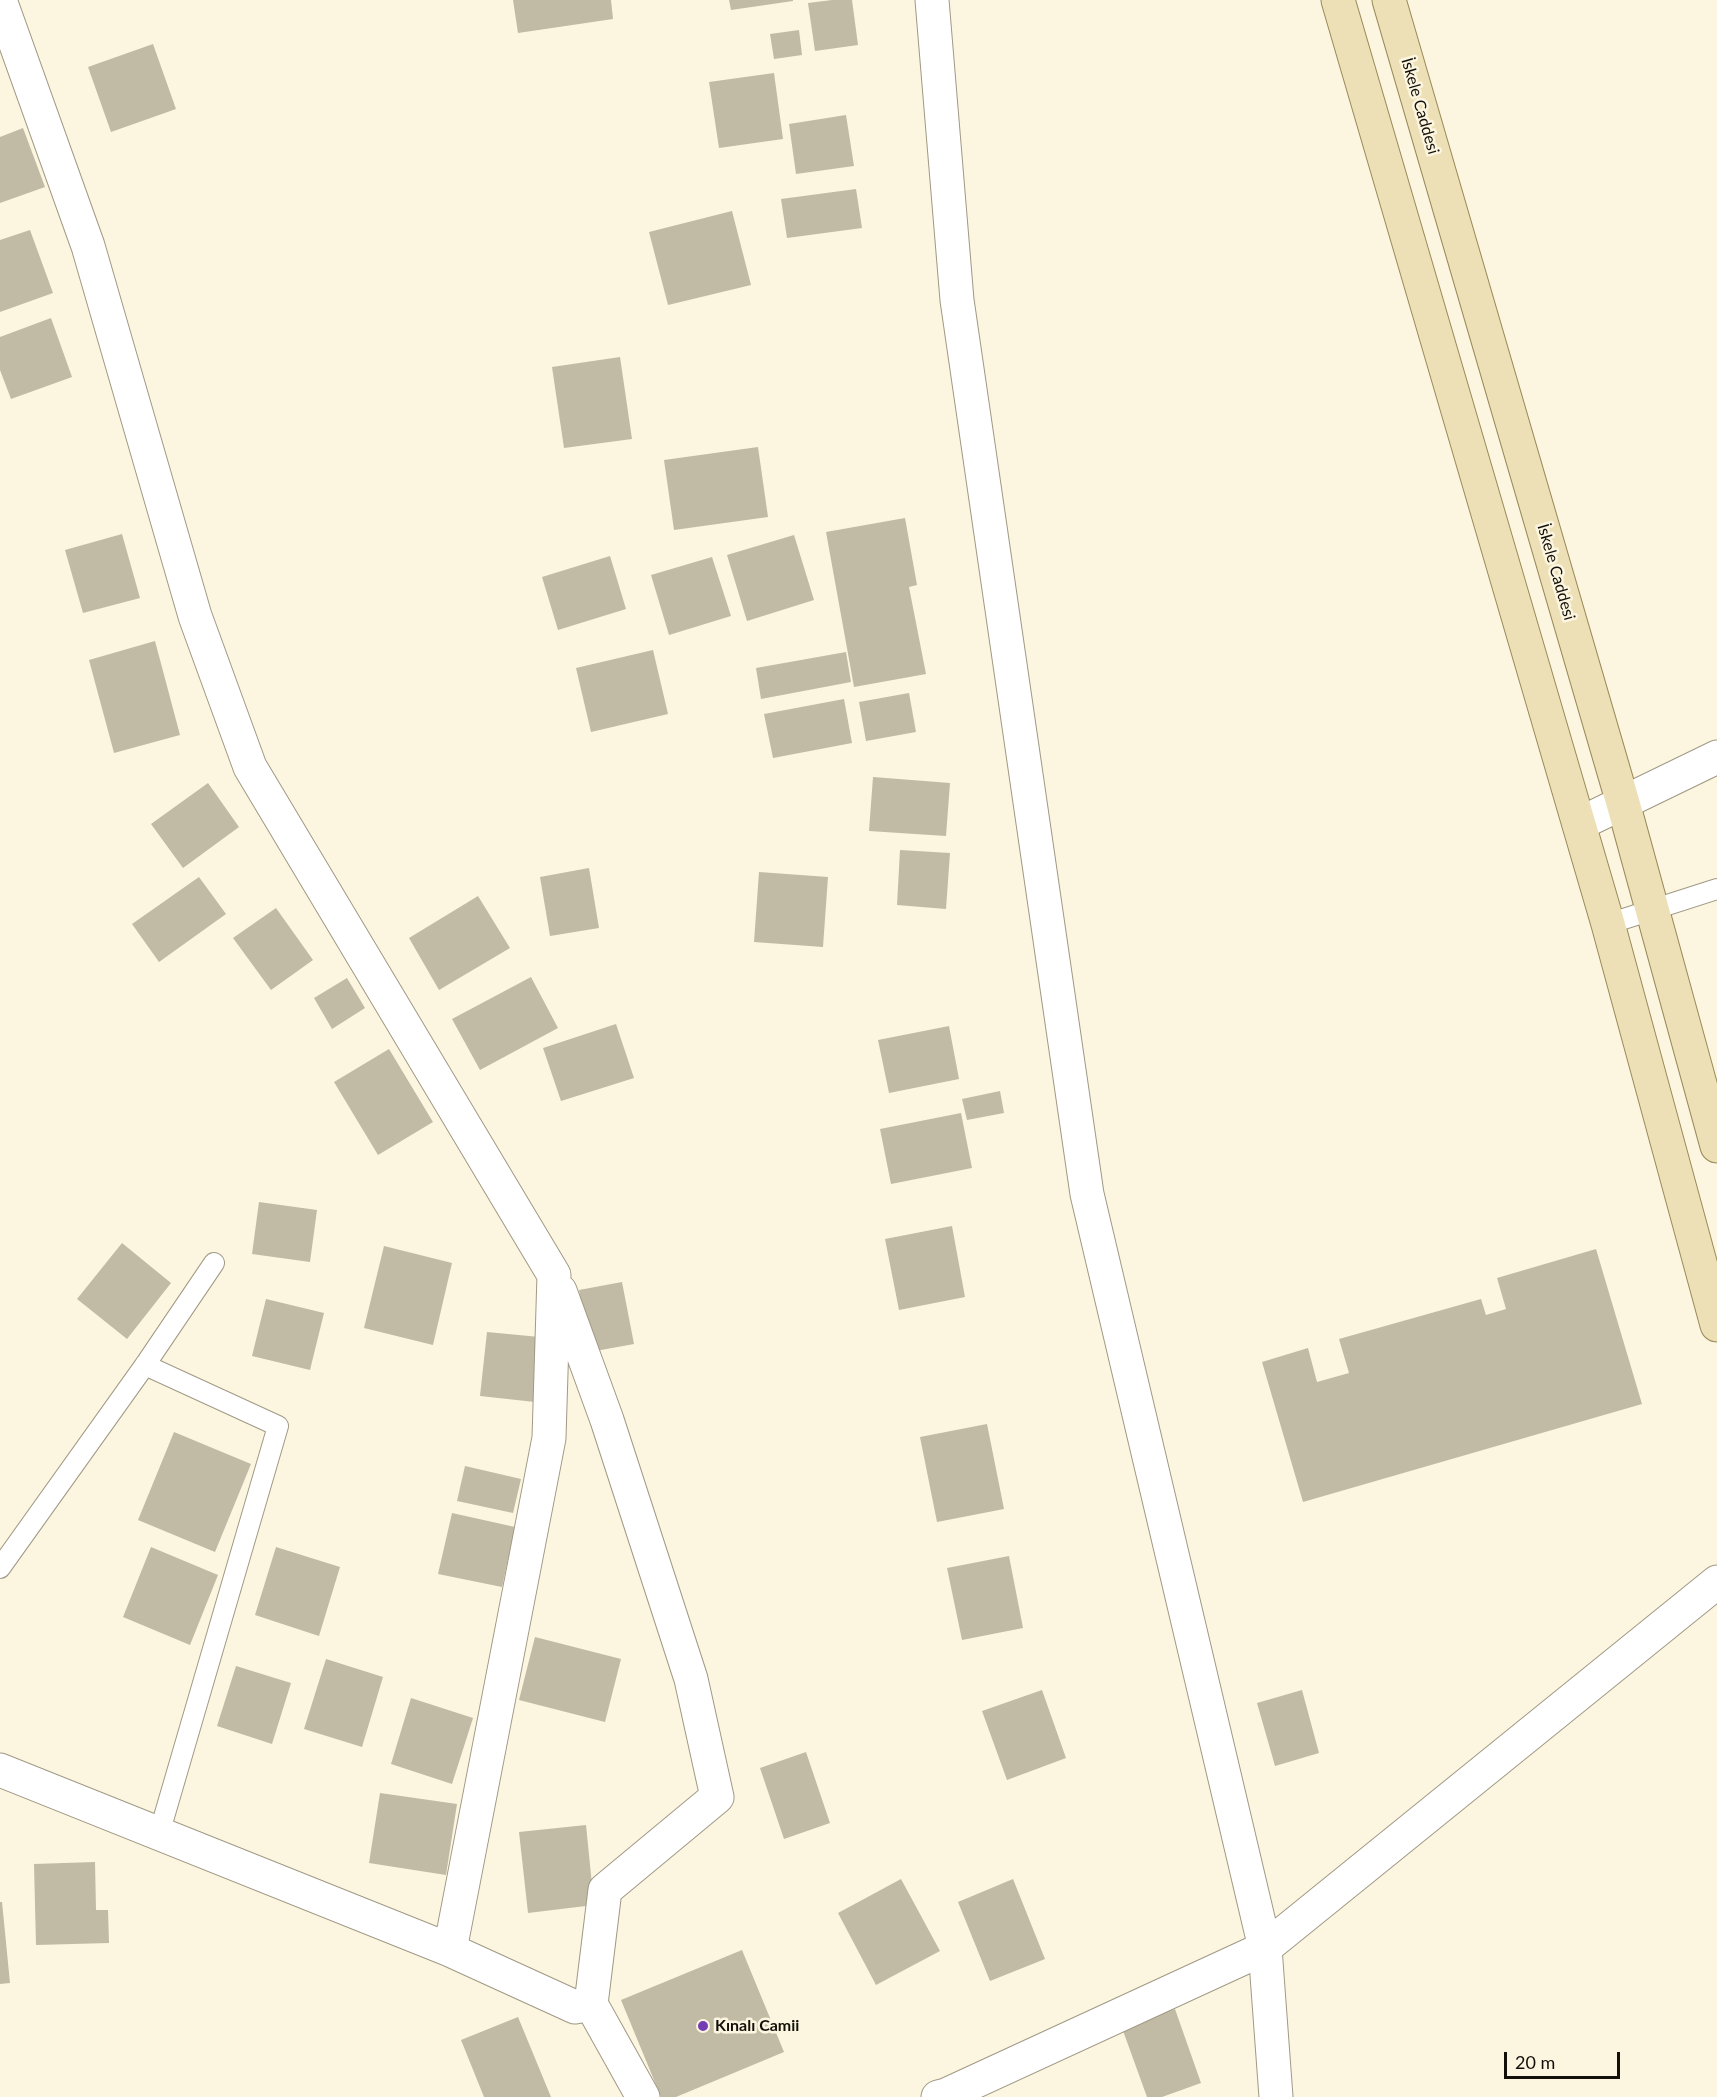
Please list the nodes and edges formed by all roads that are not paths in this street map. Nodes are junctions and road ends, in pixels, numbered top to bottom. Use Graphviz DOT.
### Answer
graph roads {
  1 [pos="0,0"];
  2 [pos="932,0"];
  3 [pos="1338,0"];
  4 [pos="1389,0"];
  5 [pos="1717,757"];
  6 [pos="1623,803"];
  7 [pos="1579,824"];
  8 [pos="1717,889"];
  9 [pos="1653,910"];
  10 [pos="1608,924"];
  11 [pos="1717,1146"];
  12 [pos="214,1263"];
  13 [pos="554,1275"];
  14 [pos="1717,1325"];
  15 [pos="145,1365"];
  16 [pos="0,1568"];
  17 [pos="1717,1582"];
  18 [pos="0,1770"];
  19 [pos="159,1833"];
  20 [pos="1265,1948"];
  21 [pos="450,1950"];
  22 [pos="591,2004"];
  23 [pos="643,2097"];
  24 [pos="938,2097"];
  25 [pos="1276,2097"];
  1 -- 13 [label="street"];
  2 -- 20 [label="street"];
  3 -- 7 [label="main road"];
  4 -- 6 [label="main road, İskele Caddesi"];
  5 -- 6 [label="street"];
  6 -- 7 [label="street"];
  6 -- 9 [label="main road, İskele Caddesi"];
  7 -- 10 [label="main road"];
  8 -- 9 [label="lane"];
  9 -- 10 [label="lane"];
  9 -- 11 [label="main road, İskele Caddesi"];
  10 -- 14 [label="main road"];
  12 -- 15 [label="lane"];
  13 -- 21 [label="street"];
  13 -- 22 [label="street"];
  15 -- 16 [label="lane"];
  15 -- 19 [label="lane"];
  17 -- 20 [label="street"];
  18 -- 19 [label="street"];
  19 -- 21 [label="street"];
  20 -- 24 [label="street"];
  20 -- 25 [label="street"];
  21 -- 22 [label="street"];
  22 -- 23 [label="street"];
}
